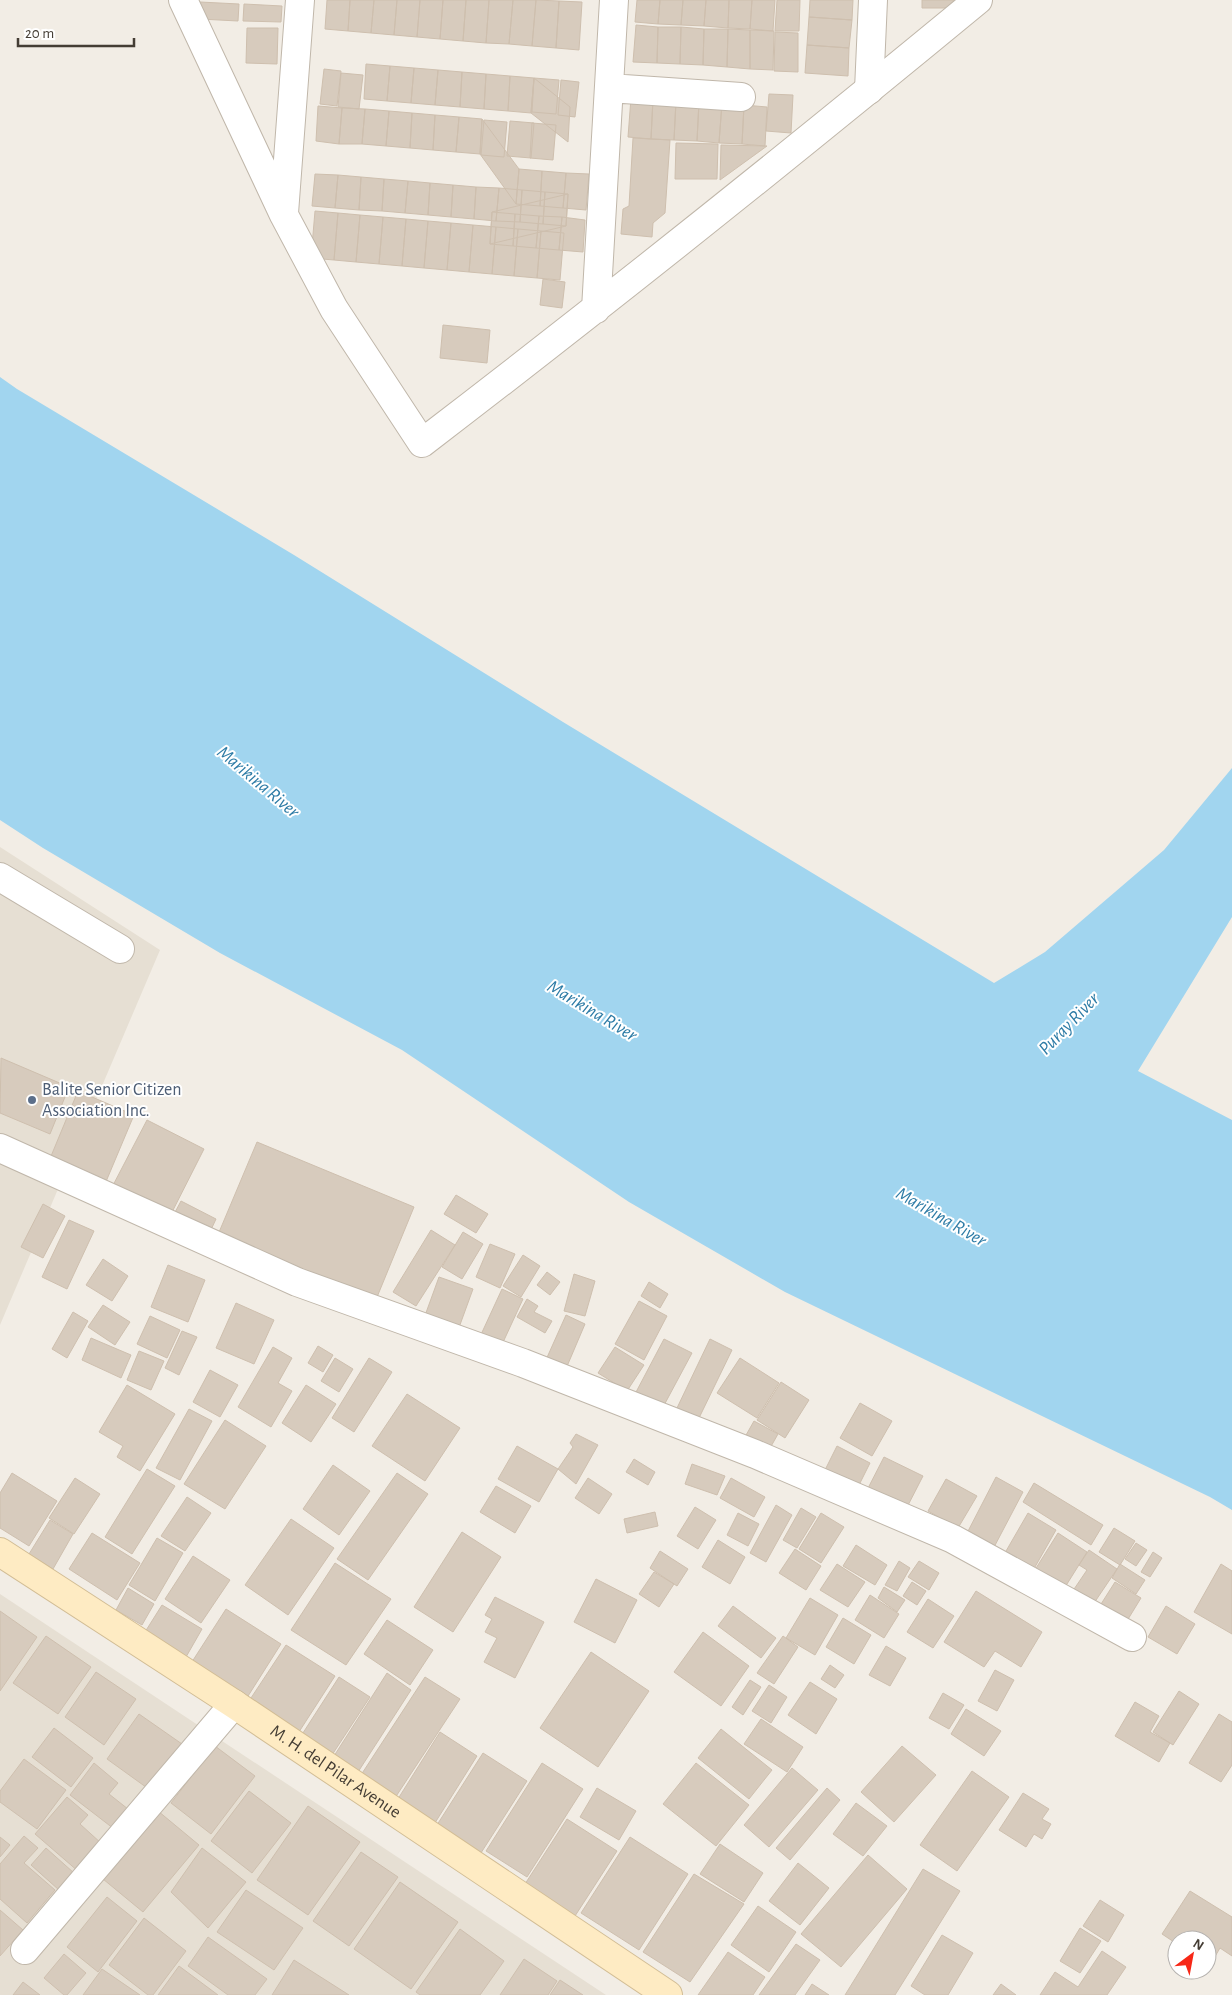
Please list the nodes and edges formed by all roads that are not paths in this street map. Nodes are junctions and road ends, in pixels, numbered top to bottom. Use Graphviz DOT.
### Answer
graph roads {
  1 [pos="183,0"];
  2 [pos="300,0"];
  3 [pos="614,0"];
  4 [pos="873,0"];
  5 [pos="978,0"];
  6 [pos="609,88"];
  7 [pos="869,90"];
  8 [pos="742,97"];
  9 [pos="284,215"];
  10 [pos="596,309"];
  11 [pos="0,877"];
  12 [pos="120,949"];
  13 [pos="0,1148"];
  14 [pos="0,1552"];
  15 [pos="1132,1637"];
  16 [pos="234,1704"];
  17 [pos="25,1950"];
  18 [pos="668,1995"];
  1 -- 9 [label="street"];
  2 -- 9 [label="street"];
  3 -- 6 [label="street"];
  4 -- 7 [label="street"];
  5 -- 7 [label="street"];
  6 -- 8 [label="street"];
  6 -- 10 [label="street"];
  7 -- 10 [label="street"];
  9 -- 10 [label="street"];
  11 -- 12 [label="street"];
  13 -- 15 [label="street"];
  14 -- 16 [label="main road, M. H. del Pilar Avenue"];
  16 -- 17 [label="street"];
  16 -- 18 [label="main road, M. H. del Pilar Avenue"];
}
